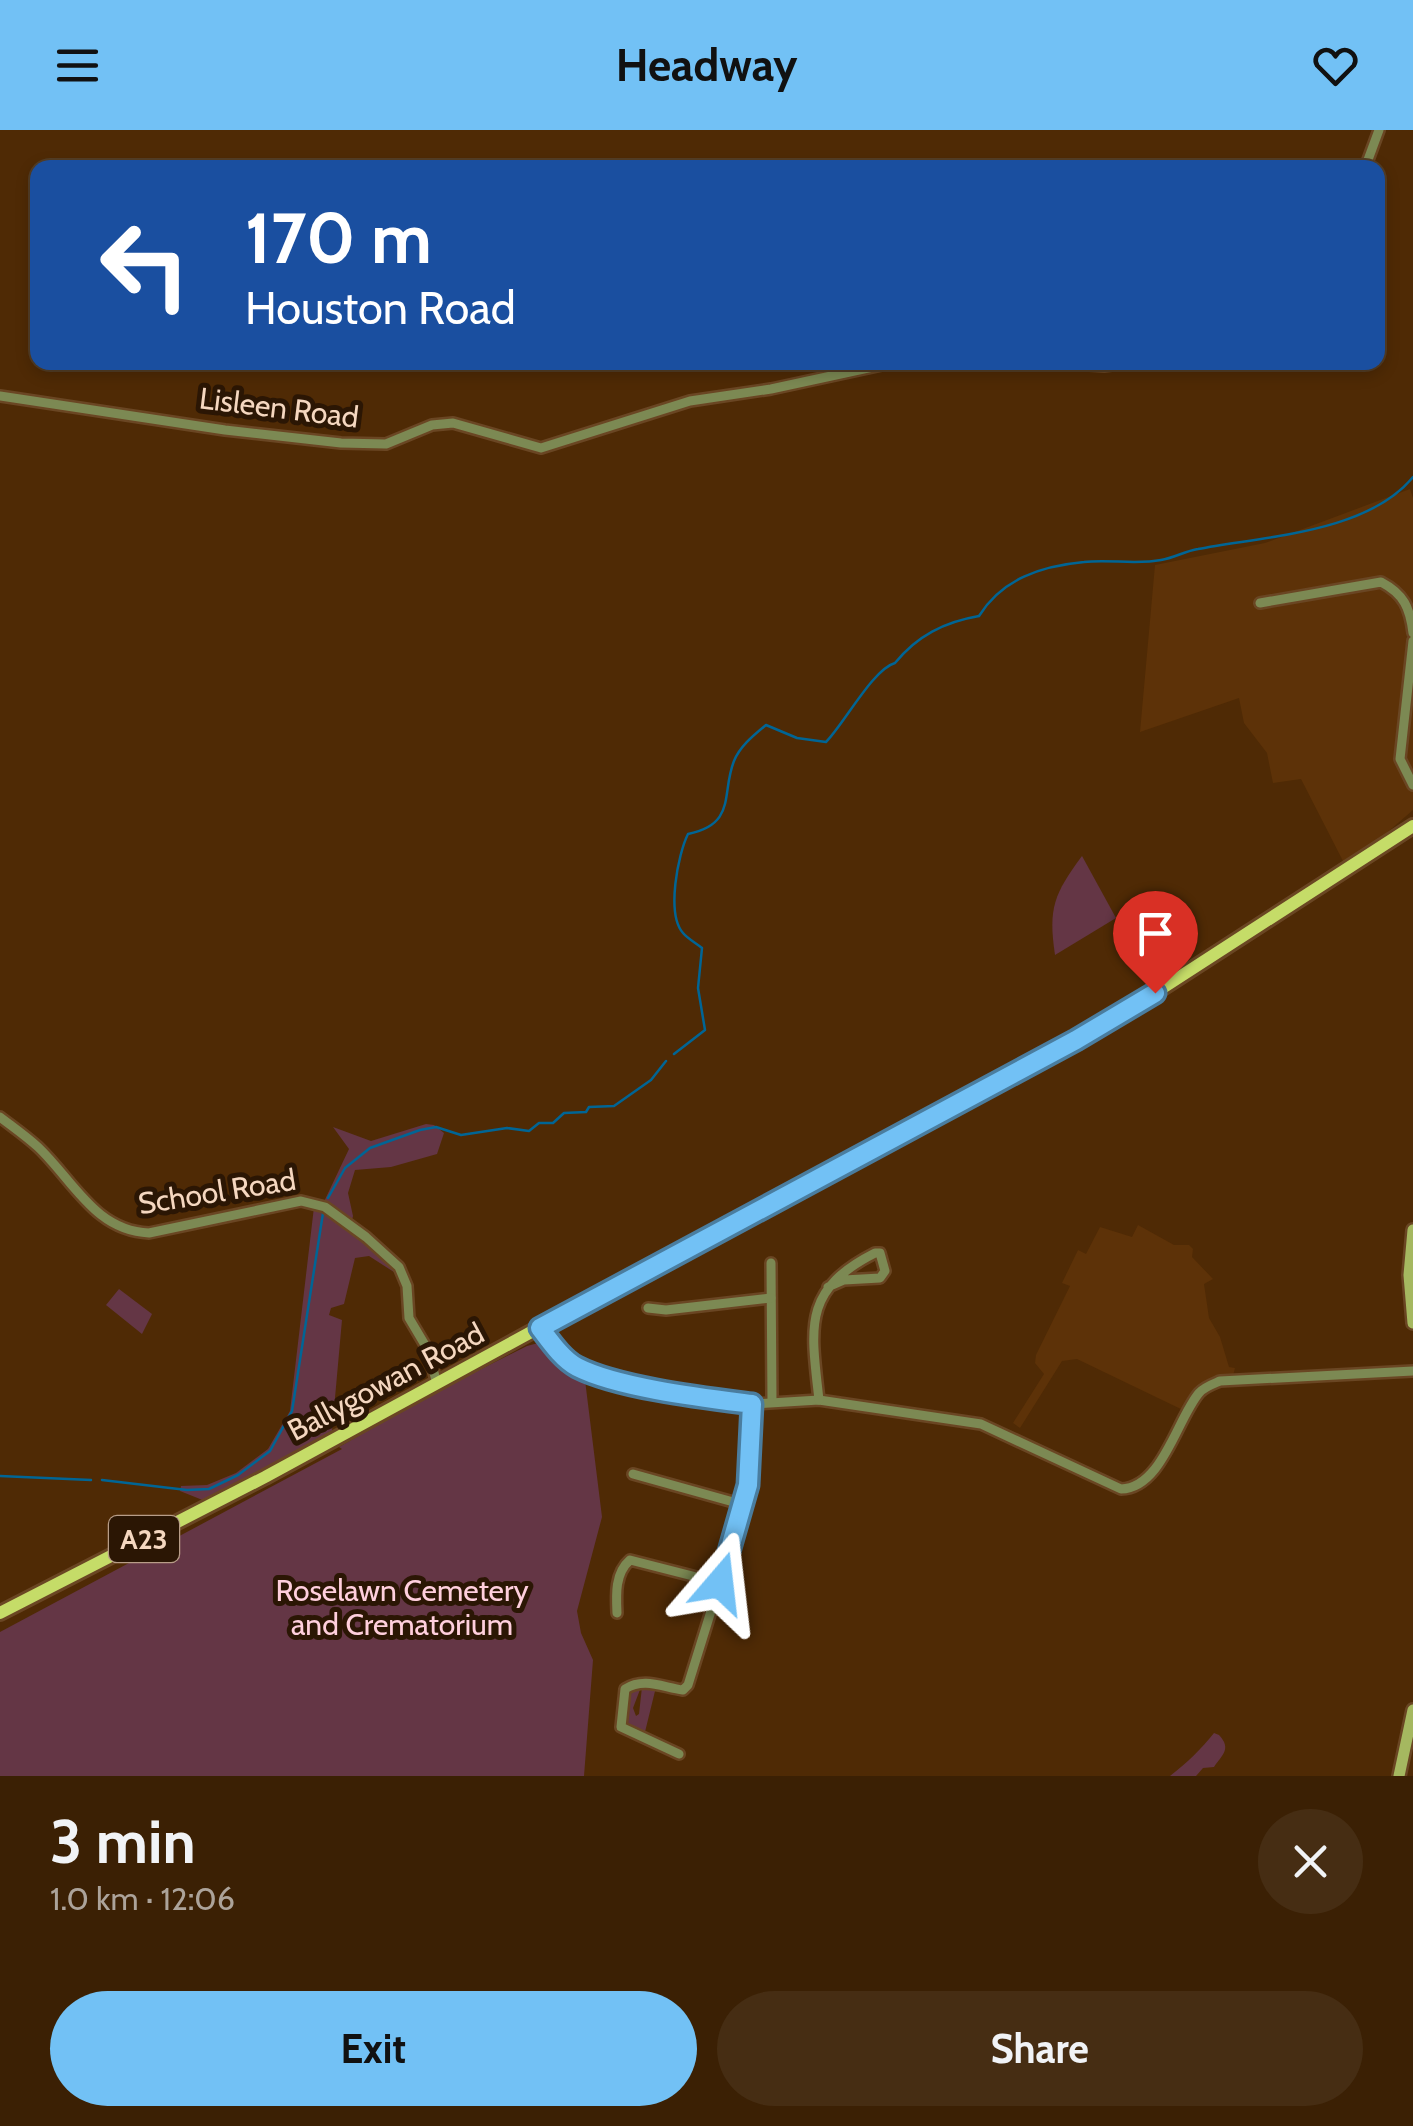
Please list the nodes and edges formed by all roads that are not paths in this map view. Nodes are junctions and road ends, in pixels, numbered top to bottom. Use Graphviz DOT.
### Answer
graph roads {
  1 [pos="1378,130"];
  2 [pos="1368,160"];
  3 [pos="859,370"];
  4 [pos="0,396"];
  5 [pos="1260,603"];
  6 [pos="1413,633"];
  7 [pos="1413,642"];
  8 [pos="1413,785"];
  9 [pos="1413,826"];
  10 [pos="0,1117"];
  11 [pos="1413,1230"];
  12 [pos="770,1262"];
  13 [pos="828,1287"];
  14 [pos="771,1298"];
  15 [pos="648,1308"];
  16 [pos="1413,1322"];
  17 [pos="540,1328"];
  18 [pos="1413,1371"];
  19 [pos="436,1384"];
  20 [pos="819,1400"];
  21 [pos="772,1401"];
  22 [pos="752,1404"];
  23 [pos="634,1474"];
  24 [pos="744,1505"];
  25 [pos="720,1583"];
  26 [pos="0,1613"];
  27 [pos="617,1613"];
  28 [pos="1413,1710"];
  29 [pos="679,1754"];
  30 [pos="1399,1776"];
  1 -- 2 [label="street"];
  3 -- 4 [label="street, Lisleen Road"];
  5 -- 6 [label="street"];
  7 -- 8 [label="street"];
  9 -- 17 [label="main road, Ballygowan Road / A23"];
  10 -- 19 [label="street, School Road"];
  11 -- 16 [label="street"];
  12 -- 14 [label="street"];
  13 -- 13 [label="street"];
  13 -- 20 [label="street"];
  14 -- 15 [label="street"];
  14 -- 21 [label="street"];
  17 -- 19 [label="main road, Ballygowan Road / A23"];
  17 -- 22 [label="street"];
  18 -- 20 [label="street"];
  19 -- 26 [label="main road, Ballygowan Road / A23"];
  20 -- 21 [label="street"];
  21 -- 22 [label="street"];
  22 -- 24 [label="street"];
  23 -- 24 [label="street"];
  24 -- 25 [label="street"];
  25 -- 27 [label="street"];
  25 -- 29 [label="street"];
  28 -- 30 [label="street"];
}
